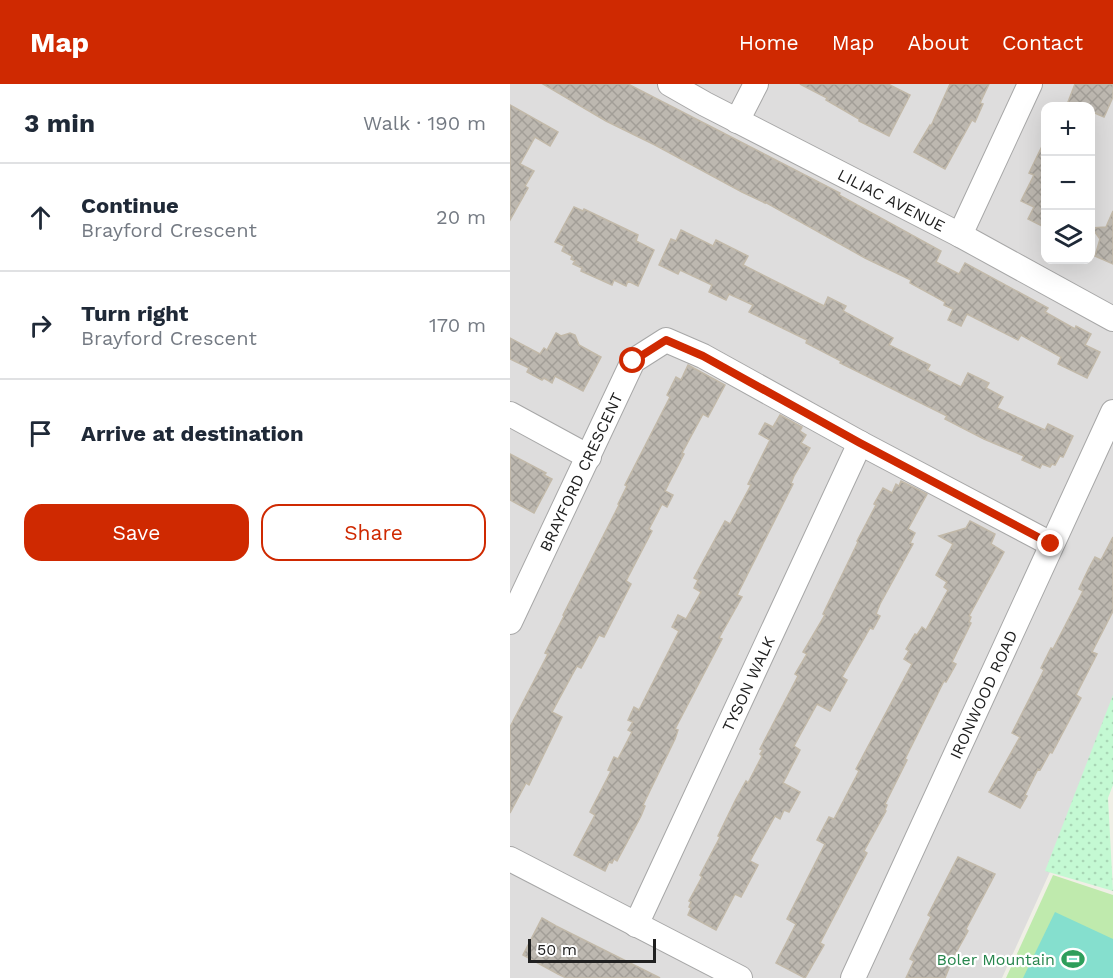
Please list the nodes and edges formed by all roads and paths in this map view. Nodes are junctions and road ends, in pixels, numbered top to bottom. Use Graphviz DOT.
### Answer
graph roads {
  1 [pos="670,84"];
  2 [pos="756,84"];
  3 [pos="1030,84"];
  4 [pos="736,121"];
  5 [pos="960,235"];
  6 [pos="1113,319"];
  7 [pos="1113,412"];
  8 [pos="510,414"];
  9 [pos="860,443"];
  10 [pos="589,457"];
  11 [pos="1051,544"];
  12 [pos="510,622"];
  13 [pos="510,859"];
  14 [pos="636,925"];
  15 [pos="740,978"];
  16 [pos="853,978"];
  1 -- 4 [label="street, LILIAC AVENUE"];
  2 -- 4 [label="street"];
  3 -- 5 [label="street"];
  4 -- 5 [label="street, LILIAC AVENUE"];
  5 -- 6 [label="street, LILIAC AVENUE"];
  7 -- 11 [label="street, IRONWOOD ROAD"];
  8 -- 10 [label="street"];
  9 -- 10 [label="street, BRAYFORD CRESCENT"];
  9 -- 11 [label="street, BRAYFORD CRESCENT"];
  9 -- 14 [label="street, TYSON WALK"];
  10 -- 12 [label="street, BRAYFORD CRESCENT"];
  11 -- 16 [label="street, IRONWOOD ROAD"];
  13 -- 14 [label="street"];
  14 -- 15 [label="street"];
}
